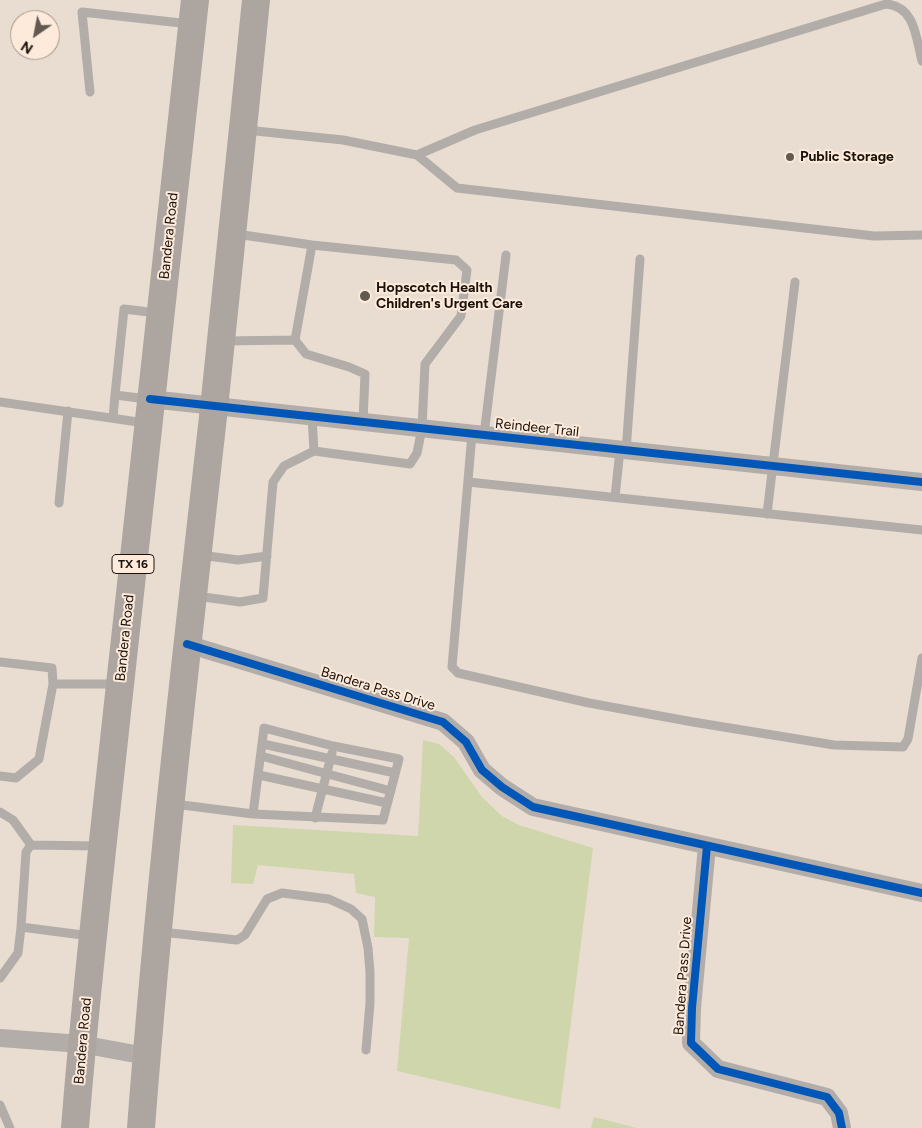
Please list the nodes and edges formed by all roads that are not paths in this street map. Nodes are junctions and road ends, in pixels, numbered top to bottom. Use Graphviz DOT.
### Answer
graph roads {
  1 [pos="256,0"];
  2 [pos="194,12"];
  3 [pos="922,61"];
  4 [pos="90,92"];
  5 [pos="242,130"];
  6 [pos="417,155"];
  7 [pos="232,234"];
  8 [pos="922,235"];
  9 [pos="312,245"];
  10 [pos="506,255"];
  11 [pos="640,259"];
  12 [pos="795,282"];
  13 [pos="160,313"];
  14 [pos="295,340"];
  15 [pos="221,341"];
  16 [pos="115,395"];
  17 [pos="0,402"];
  18 [pos="214,406"];
  19 [pos="68,411"];
  20 [pos="149,411"];
  21 [pos="312,416"];
  22 [pos="113,418"];
  23 [pos="363,422"];
  24 [pos="422,428"];
  25 [pos="478,434"];
  26 [pos="623,450"];
  27 [pos="314,451"];
  28 [pos="772,466"];
  29 [pos="921,480"];
  30 [pos="468,482"];
  31 [pos="616,498"];
  32 [pos="59,503"];
  33 [pos="767,514"];
  34 [pos="922,530"];
  35 [pos="197,554"];
  36 [pos="267,556"];
  37 [pos="193,595"];
  38 [pos="187,644"];
  39 [pos="922,658"];
  40 [pos="0,662"];
  41 [pos="53,684"];
  42 [pos="120,684"];
  43 [pos="263,744"];
  44 [pos="333,746"];
  45 [pos="261,756"];
  46 [pos="330,758"];
  47 [pos="395,773"];
  48 [pos="326,774"];
  49 [pos="259,775"];
  50 [pos="0,776"];
  51 [pos="323,788"];
  52 [pos="391,790"];
  53 [pos="387,803"];
  54 [pos="171,804"];
  55 [pos="0,812"];
  56 [pos="253,814"];
  57 [pos="315,818"];
  58 [pos="31,845"];
  59 [pos="102,846"];
  60 [pos="707,846"];
  61 [pos="922,893"];
  62 [pos="21,927"];
  63 [pos="158,932"];
  64 [pos="93,937"];
  65 [pos="0,978"];
  66 [pos="0,1038"];
  67 [pos="82,1044"];
  68 [pos="366,1050"];
  69 [pos="146,1056"];
  70 [pos="0,1105"];
  71 [pos="10,1128"];
  72 [pos="75,1128"];
  73 [pos="141,1128"];
  74 [pos="842,1128"];
  1 -- 5 [label="main road"];
  2 -- 4 [label="lane"];
  2 -- 13 [label="main road, Bandera Road / TX 16"];
  3 -- 6 [label="lane"];
  5 -- 6 [label="lane"];
  5 -- 7 [label="main road"];
  6 -- 8 [label="lane"];
  7 -- 9 [label="lane"];
  7 -- 15 [label="main road"];
  9 -- 14 [label="lane"];
  9 -- 24 [label="lane"];
  10 -- 25 [label="lane"];
  11 -- 26 [label="lane"];
  12 -- 28 [label="lane"];
  13 -- 16 [label="lane"];
  13 -- 20 [label="main road, Bandera Road / TX 16"];
  14 -- 15 [label="lane"];
  14 -- 23 [label="lane"];
  15 -- 18 [label="main road"];
  16 -- 20 [label="lane"];
  16 -- 22 [label="lane"];
  17 -- 19 [label="lane"];
  18 -- 20 [label="street, Reindeer Trail"];
  18 -- 21 [label="street, Reindeer Trail"];
  18 -- 35 [label="main road"];
  19 -- 22 [label="lane"];
  19 -- 32 [label="lane"];
  20 -- 22 [label="lane"];
  20 -- 42 [label="main road, Bandera Road / TX 16"];
  21 -- 23 [label="street, Reindeer Trail"];
  21 -- 27 [label="lane"];
  23 -- 24 [label="street, Reindeer Trail"];
  24 -- 25 [label="street, Reindeer Trail"];
  24 -- 27 [label="lane"];
  25 -- 26 [label="street, Reindeer Trail"];
  25 -- 30 [label="lane"];
  26 -- 28 [label="street, Reindeer Trail"];
  26 -- 31 [label="lane"];
  27 -- 36 [label="lane"];
  28 -- 29 [label="street, Reindeer Trail"];
  28 -- 33 [label="lane"];
  30 -- 31 [label="lane"];
  30 -- 39 [label="lane"];
  31 -- 33 [label="lane"];
  33 -- 34 [label="lane"];
  35 -- 36 [label="lane"];
  35 -- 37 [label="main road"];
  36 -- 37 [label="lane"];
  37 -- 38 [label="main road"];
  38 -- 54 [label="main road"];
  38 -- 60 [label="street, Bandera Pass Drive"];
  40 -- 41 [label="lane"];
  41 -- 42 [label="lane"];
  41 -- 50 [label="lane"];
  42 -- 59 [label="main road, Bandera Road / TX 16"];
  43 -- 44 [label="lane"];
  43 -- 45 [label="lane"];
  43 -- 46 [label="lane"];
  44 -- 46 [label="lane"];
  44 -- 47 [label="lane"];
  45 -- 48 [label="lane"];
  45 -- 49 [label="lane"];
  46 -- 47 [label="lane"];
  46 -- 48 [label="lane"];
  47 -- 52 [label="lane"];
  48 -- 51 [label="lane"];
  48 -- 52 [label="lane"];
  49 -- 51 [label="lane"];
  49 -- 56 [label="lane"];
  51 -- 53 [label="lane"];
  51 -- 57 [label="lane"];
  52 -- 53 [label="lane"];
  53 -- 57 [label="lane"];
  54 -- 56 [label="lane"];
  54 -- 63 [label="main road"];
  55 -- 58 [label="lane"];
  56 -- 57 [label="lane"];
  58 -- 59 [label="lane"];
  58 -- 62 [label="lane"];
  59 -- 64 [label="main road, Bandera Road / TX 16"];
  60 -- 61 [label="street, Bandera Pass Drive"];
  60 -- 74 [label="street, Bandera Pass Drive"];
  62 -- 64 [label="lane"];
  62 -- 65 [label="lane"];
  63 -- 68 [label="lane"];
  63 -- 69 [label="main road"];
  64 -- 67 [label="main road, Bandera Road / TX 16"];
  66 -- 67 [label="street"];
  67 -- 69 [label="street"];
  67 -- 72 [label="main road, Bandera Road / TX 16"];
  69 -- 73 [label="main road"];
  70 -- 71 [label="lane"];
}
